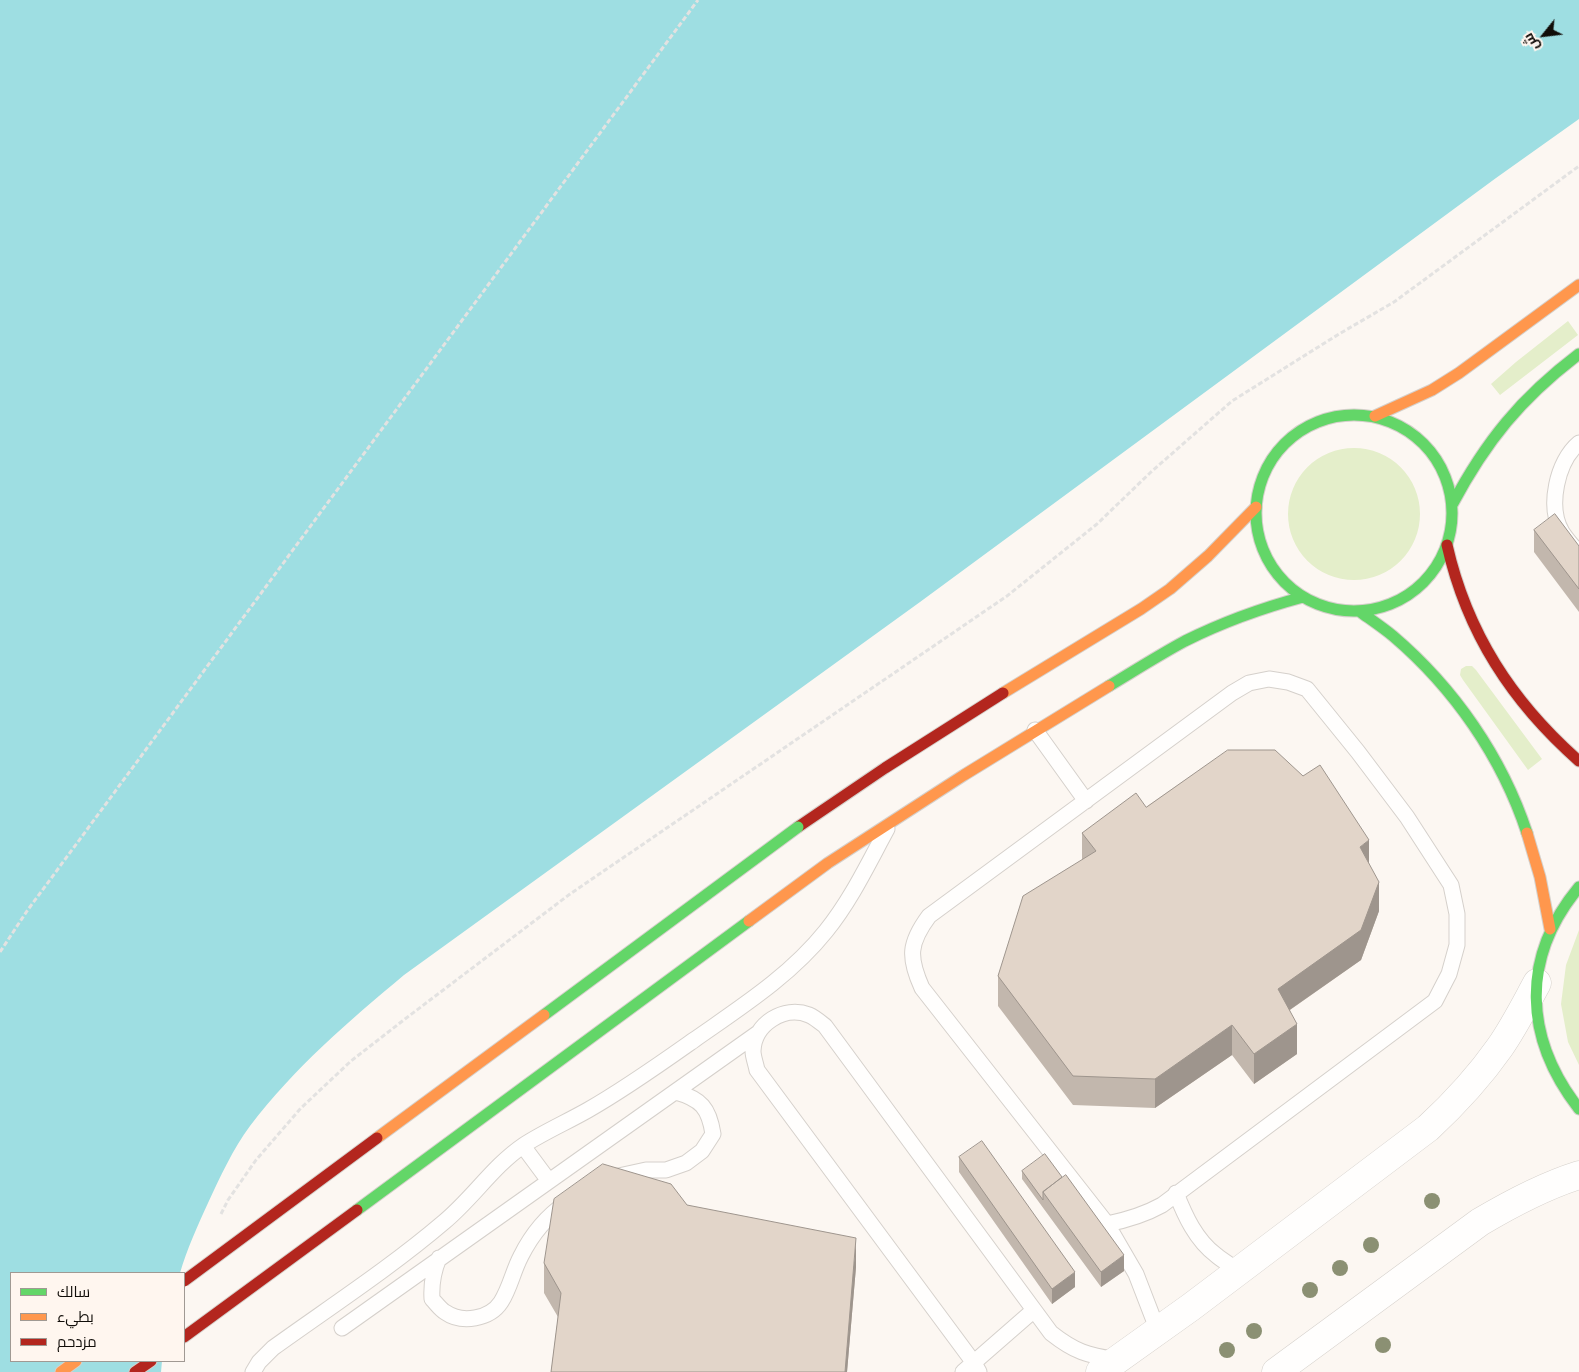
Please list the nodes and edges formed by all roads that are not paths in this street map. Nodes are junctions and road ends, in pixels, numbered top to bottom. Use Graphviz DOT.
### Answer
graph roads {
  1 [pos="1579,285"];
  2 [pos="1579,354"];
  3 [pos="1374,416"];
  4 [pos="1579,443"];
  5 [pos="1452,505"];
  6 [pos="1256,507"];
  7 [pos="1446,545"];
  8 [pos="1579,554"];
  9 [pos="1303,597"];
  10 [pos="1358,611"];
  11 [pos="1036,730"];
  12 [pos="1579,761"];
  13 [pos="1086,801"];
  14 [pos="892,820"];
  15 [pos="1579,887"];
  16 [pos="1550,929"];
  17 [pos="1537,983"];
  18 [pos="758,1033"];
  19 [pos="676,1092"];
  20 [pos="1579,1109"];
  21 [pos="523,1146"];
  22 [pos="1579,1175"];
  23 [pos="549,1181"];
  24 [pos="600,1183"];
  25 [pos="1176,1193"];
  26 [pos="579,1194"];
  27 [pos="1107,1224"];
  28 [pos="440,1258"];
  29 [pos="1239,1271"];
  30 [pos="185,1280"];
  31 [pos="1034,1310"];
  32 [pos="342,1328"];
  33 [pos="1158,1331"];
  34 [pos="185,1336"];
  35 [pos="75,1362"];
  36 [pos="150,1362"];
  37 [pos="1108,1366"];
  38 [pos="972,1369"];
  39 [pos="61,1372"];
  40 [pos="135,1372"];
  41 [pos="253,1372"];
  42 [pos="1276,1372"];
  1 -- 3 [label="main road"];
  2 -- 5 [label="main road"];
  3 -- 5 [label="main road"];
  3 -- 6 [label="main road"];
  4 -- 8 [label="lane"];
  5 -- 7 [label="main road"];
  6 -- 9 [label="main road"];
  6 -- 30 [label="main road, bridge"];
  7 -- 10 [label="main road"];
  7 -- 12 [label="main road"];
  9 -- 10 [label="main road"];
  9 -- 11 [label="main road"];
  10 -- 16 [label="main road"];
  11 -- 13 [label="lane"];
  11 -- 14 [label="main road"];
  13 -- 25 [label="lane"];
  13 -- 27 [label="lane"];
  14 -- 21 [label="lane"];
  14 -- 34 [label="main road"];
  15 -- 16 [label="main road"];
  16 -- 17 [label="main road"];
  17 -- 20 [label="main road"];
  17 -- 29 [label="street"];
  18 -- 19 [label="lane"];
  18 -- 31 [label="lane"];
  18 -- 38 [label="lane"];
  19 -- 23 [label="lane"];
  19 -- 24 [label="lane"];
  21 -- 23 [label="lane"];
  21 -- 41 [label="lane"];
  22 -- 42 [label="street"];
  23 -- 28 [label="lane"];
  25 -- 27 [label="lane"];
  25 -- 29 [label="lane"];
  26 -- 28 [label="lane"];
  27 -- 33 [label="lane"];
  28 -- 32 [label="lane"];
  29 -- 33 [label="street"];
  31 -- 37 [label="lane"];
  31 -- 38 [label="lane"];
  33 -- 37 [label="street"];
  35 -- 39 [label="main road"];
  36 -- 40 [label="main road"];
}
